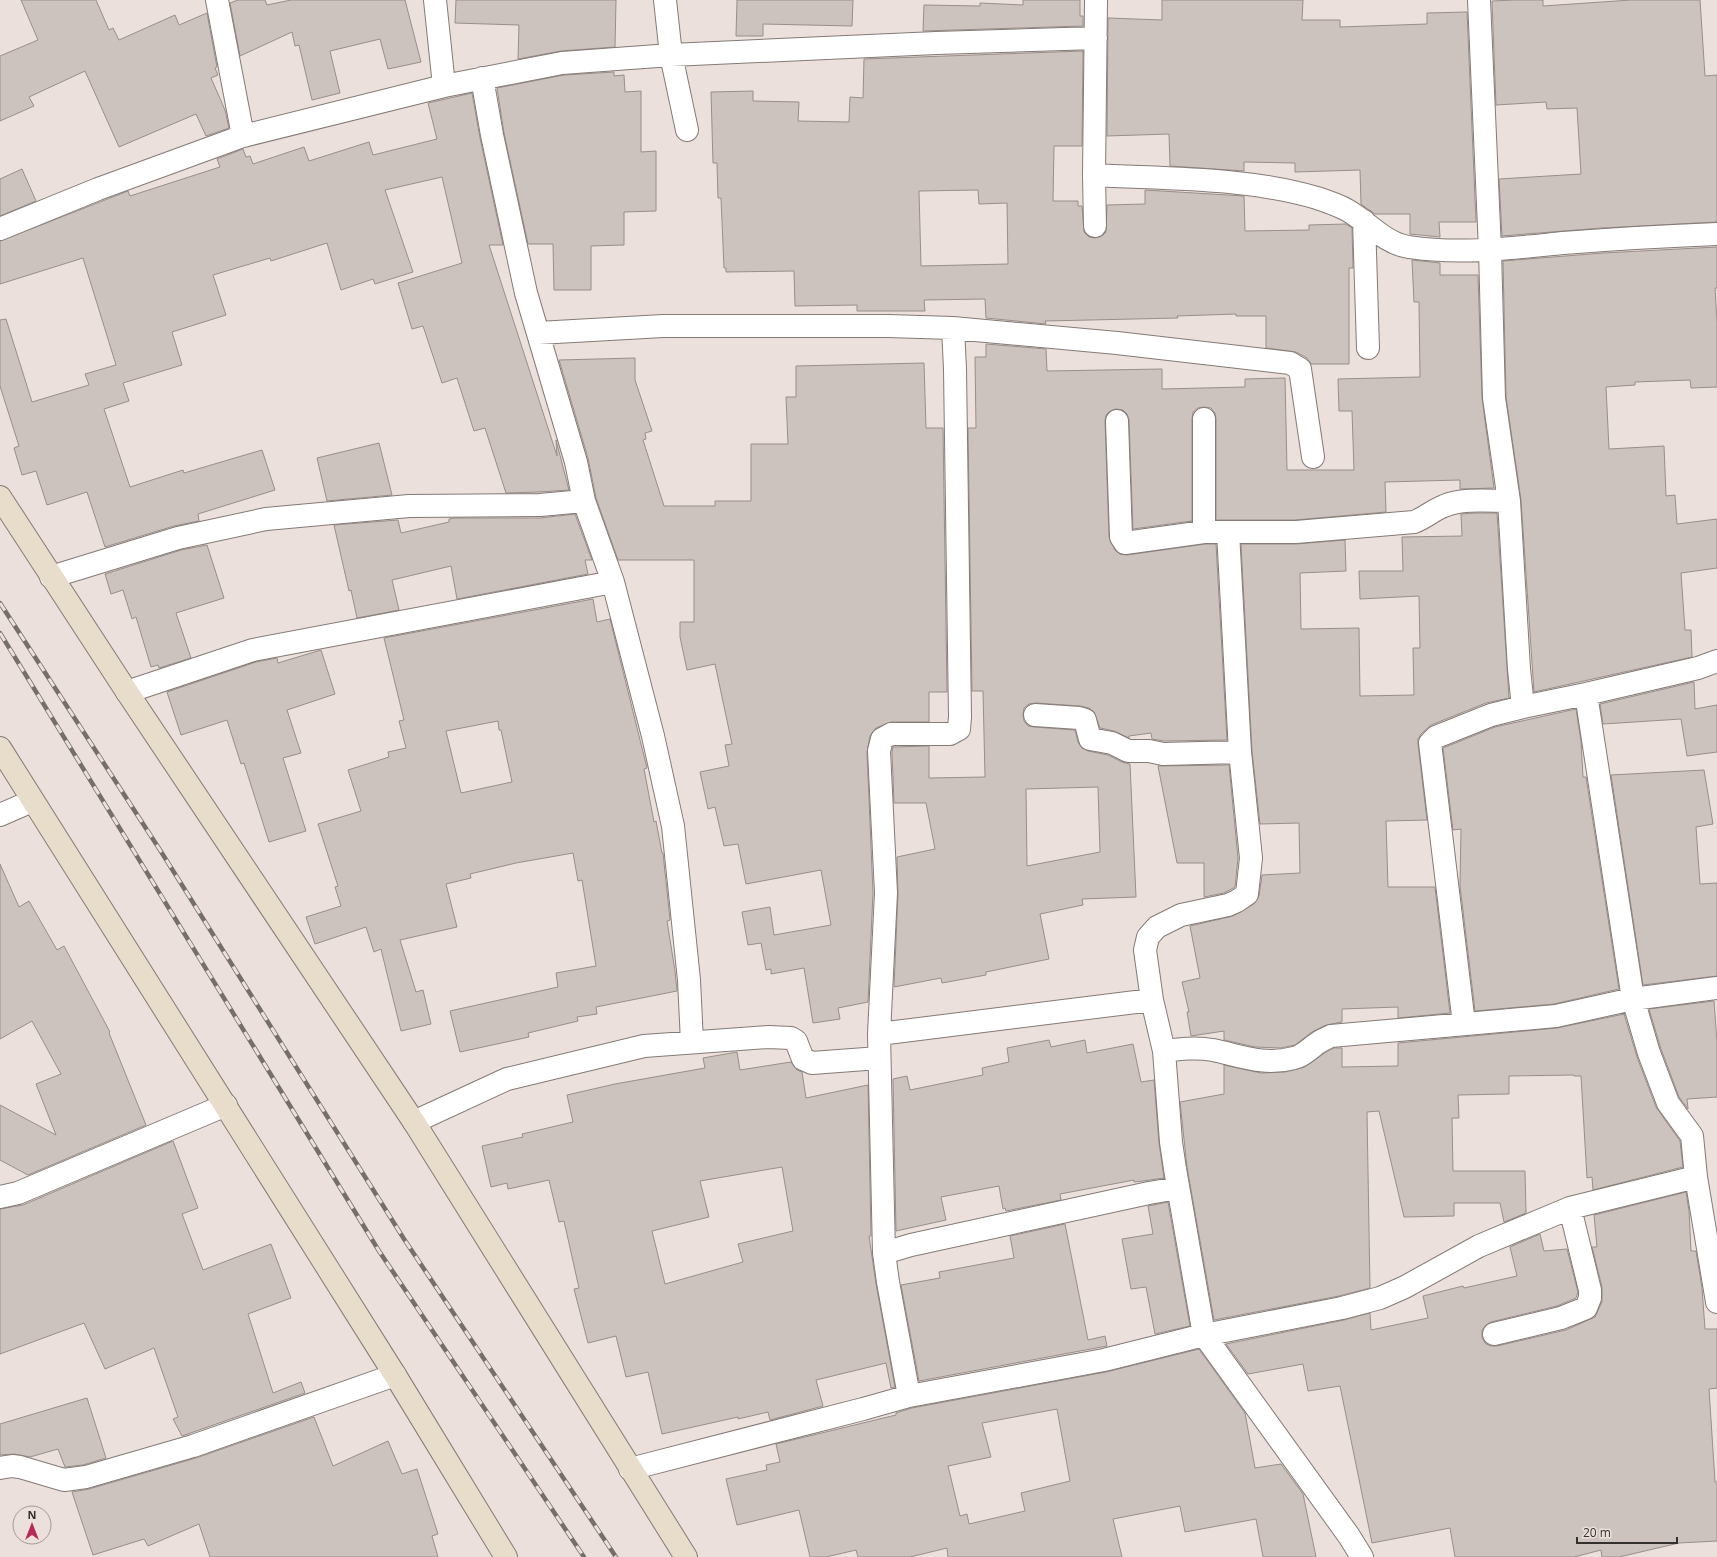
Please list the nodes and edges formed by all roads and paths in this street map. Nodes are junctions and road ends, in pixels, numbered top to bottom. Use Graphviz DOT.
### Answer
graph roads {
  1 [pos="217,0"];
  2 [pos="435,0"];
  3 [pos="665,0"];
  4 [pos="1096,0"];
  5 [pos="1479,0"];
  6 [pos="1096,38"];
  7 [pos="671,56"];
  8 [pos="482,78"];
  9 [pos="444,86"];
  10 [pos="687,130"];
  11 [pos="243,136"];
  12 [pos="1094,175"];
  13 [pos="1364,221"];
  14 [pos="1095,226"];
  15 [pos="0,229"];
  16 [pos="1717,234"];
  17 [pos="1490,250"];
  18 [pos="953,328"];
  19 [pos="538,333"];
  20 [pos="1368,348"];
  21 [pos="1204,419"];
  22 [pos="1117,422"];
  23 [pos="1313,457"];
  24 [pos="0,497"];
  25 [pos="584,501"];
  26 [pos="1510,501"];
  27 [pos="1204,532"];
  28 [pos="1228,532"];
  29 [pos="51,577"];
  30 [pos="613,582"];
  31 [pos="1717,661"];
  32 [pos="127,692"];
  33 [pos="1586,694"];
  34 [pos="1523,707"];
  35 [pos="1035,715"];
  36 [pos="0,748"];
  37 [pos="1240,752"];
  38 [pos="32,801"];
  39 [pos="0,814"];
  40 [pos="1717,988"];
  41 [pos="1633,999"];
  42 [pos="1152,1000"];
  43 [pos="1464,1024"];
  44 [pos="879,1034"];
  45 [pos="692,1042"];
  46 [pos="1164,1051"];
  47 [pos="879,1058"];
  48 [pos="226,1105"];
  49 [pos="414,1122"];
  50 [pos="1696,1177"];
  51 [pos="1178,1188"];
  52 [pos="0,1197"];
  53 [pos="1570,1208"];
  54 [pos="884,1253"];
  55 [pos="1717,1302"];
  56 [pos="1494,1334"];
  57 [pos="1204,1335"];
  58 [pos="395,1375"];
  59 [pos="909,1396"];
  60 [pos="0,1468"];
  61 [pos="630,1469"];
  62 [pos="506,1557"];
  63 [pos="686,1557"];
  64 [pos="1362,1557"];
  1 -- 11 [label="street"];
  2 -- 9 [label="street"];
  3 -- 7 [label="street"];
  4 -- 6 [label="street"];
  5 -- 17 [label="street"];
  6 -- 7 [label="street"];
  6 -- 12 [label="street"];
  7 -- 8 [label="street"];
  7 -- 10 [label="street"];
  8 -- 9 [label="street"];
  8 -- 19 [label="street"];
  9 -- 11 [label="street"];
  11 -- 15 [label="street"];
  12 -- 13 [label="street"];
  12 -- 14 [label="street"];
  13 -- 17 [label="street"];
  13 -- 20 [label="street"];
  16 -- 17 [label="street"];
  17 -- 26 [label="street"];
  18 -- 19 [label="street"];
  18 -- 23 [label="street"];
  18 -- 44 [label="street"];
  19 -- 25 [label="street"];
  21 -- 27 [label="street"];
  22 -- 27 [label="street"];
  24 -- 29 [label="main road"];
  25 -- 29 [label="street"];
  25 -- 30 [label="street"];
  26 -- 28 [label="street"];
  26 -- 34 [label="street"];
  27 -- 28 [label="street"];
  28 -- 37 [label="street"];
  29 -- 32 [label="main road"];
  30 -- 32 [label="street"];
  30 -- 45 [label="street"];
  31 -- 33 [label="street"];
  32 -- 49 [label="main road"];
  33 -- 34 [label="street"];
  33 -- 41 [label="street"];
  34 -- 43 [label="street"];
  35 -- 37 [label="street"];
  36 -- 38 [label="main road"];
  37 -- 42 [label="street"];
  38 -- 39 [label="street"];
  38 -- 48 [label="main road"];
  40 -- 41 [label="street"];
  41 -- 43 [label="street"];
  41 -- 50 [label="street"];
  42 -- 44 [label="street"];
  42 -- 46 [label="street"];
  43 -- 46 [label="street"];
  44 -- 47 [label="street"];
  45 -- 47 [label="street"];
  45 -- 49 [label="street"];
  46 -- 51 [label="street"];
  47 -- 54 [label="street"];
  48 -- 52 [label="street"];
  48 -- 58 [label="main road"];
  49 -- 61 [label="main road"];
  50 -- 53 [label="street"];
  50 -- 55 [label="street"];
  51 -- 54 [label="street"];
  51 -- 57 [label="street"];
  53 -- 56 [label="street"];
  53 -- 57 [label="street"];
  54 -- 59 [label="street"];
  57 -- 59 [label="street"];
  57 -- 64 [label="street"];
  58 -- 60 [label="street"];
  58 -- 62 [label="main road"];
  59 -- 61 [label="street"];
  61 -- 63 [label="main road"];
}
